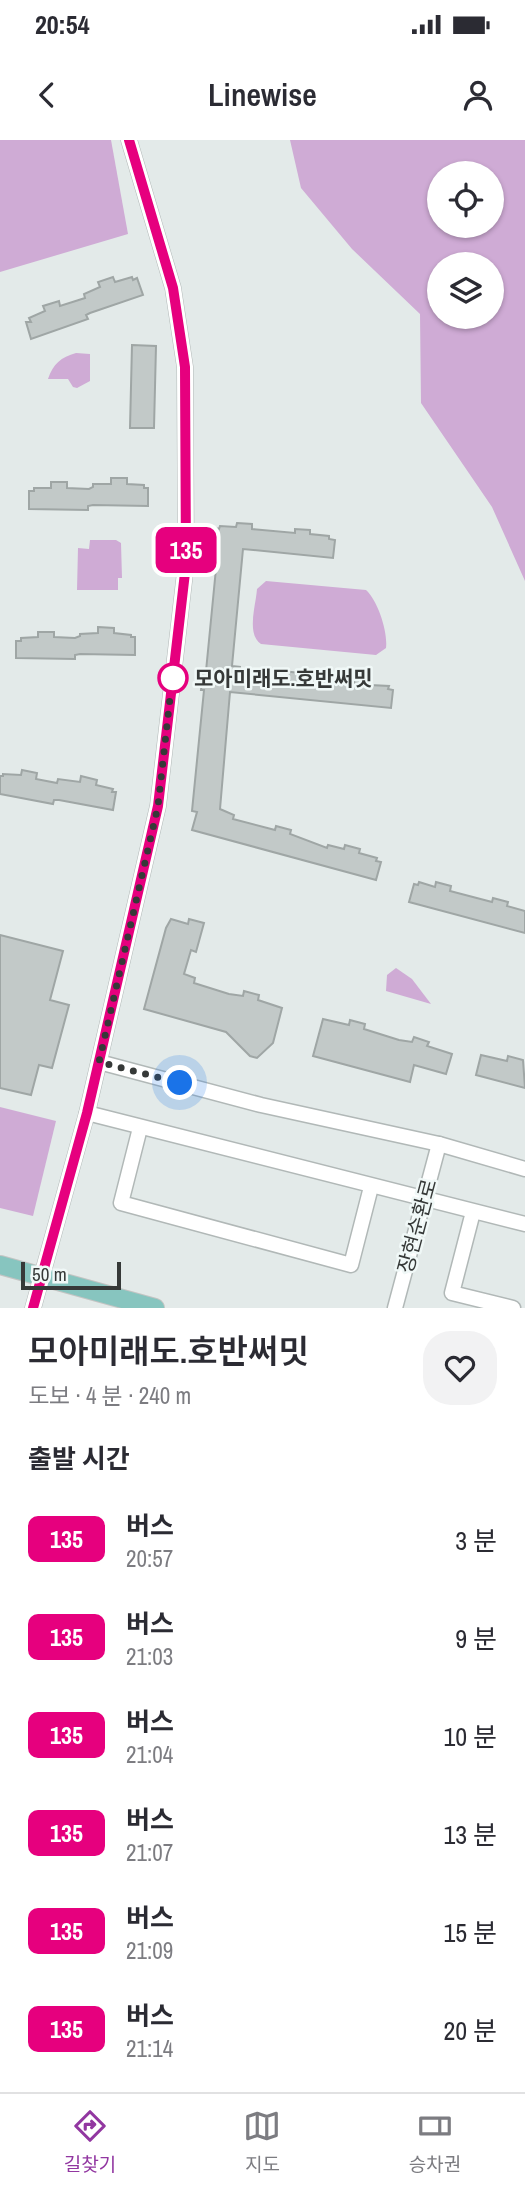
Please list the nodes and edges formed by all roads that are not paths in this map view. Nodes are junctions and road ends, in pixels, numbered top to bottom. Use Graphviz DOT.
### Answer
graph roads {
  1 [pos="129,140"];
  2 [pos="99,1062"];
  3 [pos="87,1113"];
  4 [pos="140,1128"];
  5 [pos="439,1144"];
  6 [pos="525,1169"];
  7 [pos="371,1187"];
  8 [pos="426,1200"];
  9 [pos="473,1212"];
  10 [pos="525,1224"];
  11 [pos="0,1265"];
  12 [pos="42,1278"];
  13 [pos="33,1308"];
  14 [pos="155,1308"];
  15 [pos="395,1308"];
  16 [pos="513,1308"];
  1 -- 2 [label="street"];
  2 -- 3 [label="street"];
  2 -- 5 [label="street"];
  3 -- 4 [label="street"];
  3 -- 12 [label="street"];
  4 -- 7 [label="street"];
  4 -- 7 [label="street"];
  5 -- 6 [label="street"];
  5 -- 8 [label="street, 장현순환로"];
  7 -- 8 [label="street"];
  8 -- 9 [label="street"];
  8 -- 15 [label="street, 장현순환로"];
  9 -- 10 [label="street"];
  9 -- 16 [label="street"];
  11 -- 12 [label="main road"];
  12 -- 13 [label="street"];
  12 -- 14 [label="main road"];
}
